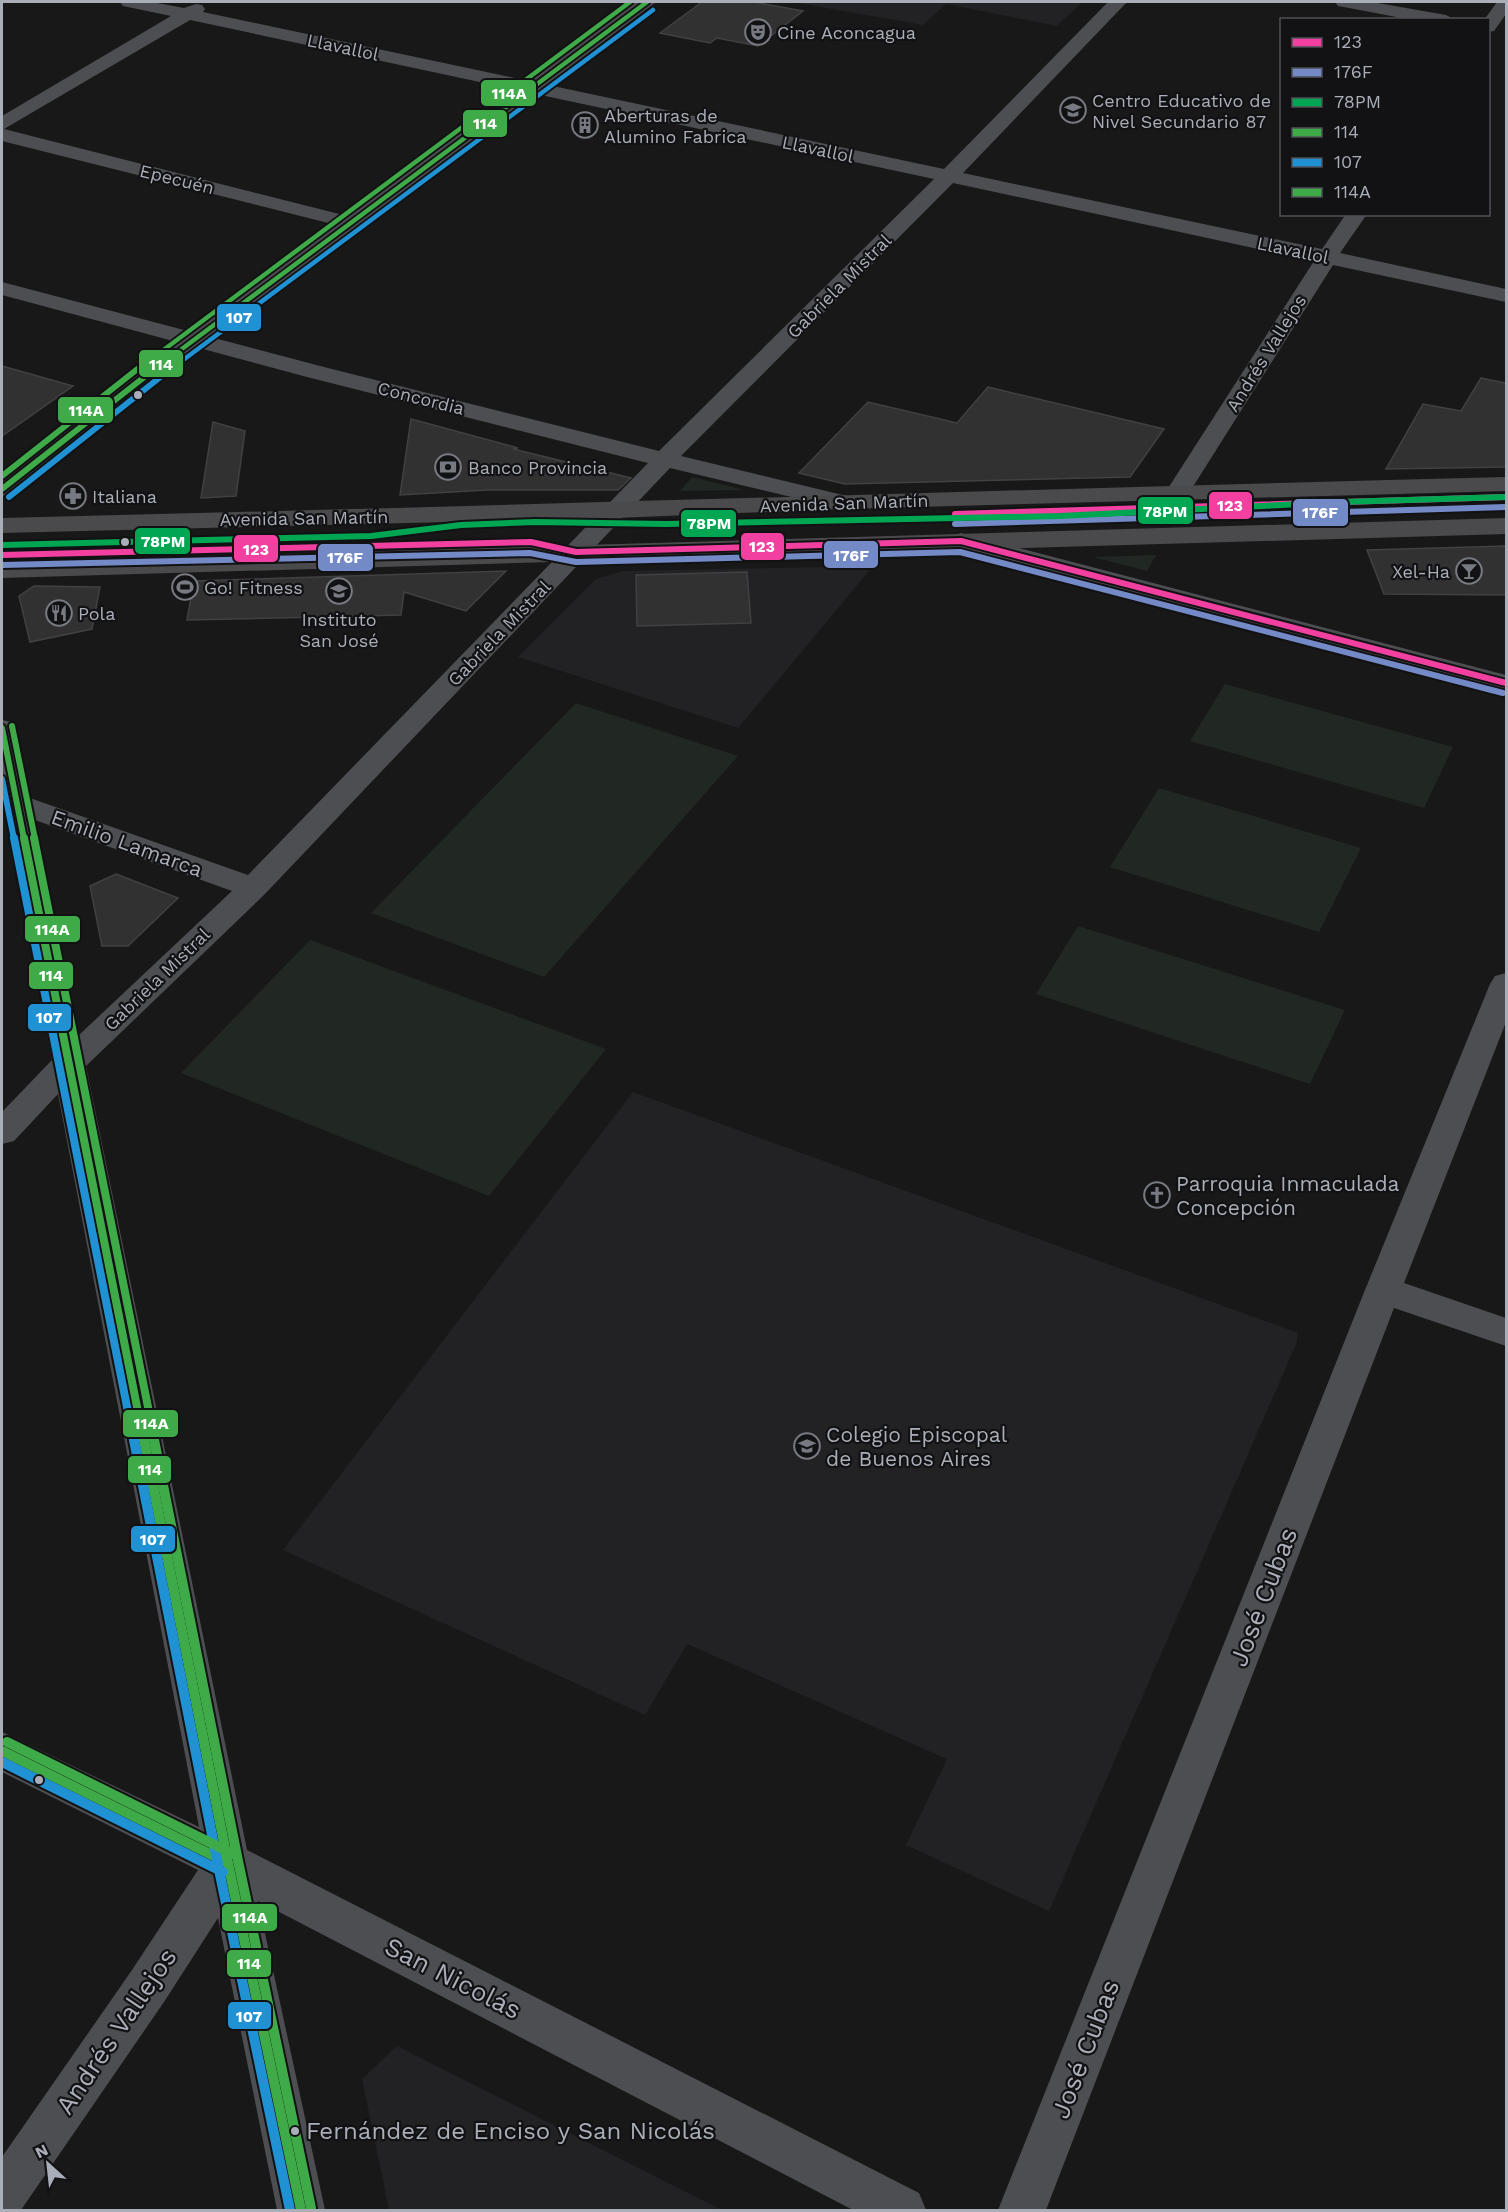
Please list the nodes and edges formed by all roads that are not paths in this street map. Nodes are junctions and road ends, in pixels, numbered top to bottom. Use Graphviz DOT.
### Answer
graph roads {
  1 [pos="129,2"];
  2 [pos="208,2"];
  3 [pos="647,2"];
  4 [pos="1118,2"];
  5 [pos="1344,2"];
  6 [pos="1506,2"];
  7 [pos="188,14"];
  8 [pos="1435,18"];
  9 [pos="1490,24"];
  10 [pos="1490,27"];
  11 [pos="1506,30"];
  12 [pos="533,88"];
  13 [pos="2,124"];
  14 [pos="2,135"];
  15 [pos="948,176"];
  16 [pos="1356,216"];
  17 [pos="352,223"];
  18 [pos="1327,257"];
  19 [pos="2,288"];
  20 [pos="1506,295"];
  21 [pos="191,340"];
  22 [pos="664,460"];
  23 [pos="1506,484"];
  24 [pos="2,489"];
  25 [pos="1177,493"];
  26 [pos="842,502"];
  27 [pos="615,511"];
  28 [pos="2,526"];
  29 [pos="1506,526"];
  30 [pos="961,542"];
  31 [pos="576,552"];
  32 [pos="2,570"];
  33 [pos="1506,683"];
  34 [pos="2,728"];
  35 [pos="9,800"];
  36 [pos="253,888"];
  37 [pos="1506,984"];
  38 [pos="68,1064"];
  39 [pos="2,1132"];
  40 [pos="1383,1290"];
  41 [pos="1506,1332"];
  42 [pos="2,1751"];
  43 [pos="228,1863"];
  44 [pos="2,2197"];
  45 [pos="301,2211"];
  46 [pos="902,2211"];
  47 [pos="1022,2211"];
  1 -- 7 [label="street, Llavallol"];
  2 -- 7 [label="street"];
  3 -- 12 [label="main road"];
  4 -- 15 [label="street, Gabriela Mistral"];
  5 -- 8 [label="street"];
  6 -- 9 [label="street"];
  7 -- 12 [label="street, Llavallol"];
  7 -- 13 [label="street"];
  10 -- 11 [label="street"];
  12 -- 15 [label="street, Llavallol"];
  12 -- 17 [label="main road"];
  14 -- 17 [label="street, Epecuén"];
  15 -- 18 [label="street, Llavallol"];
  15 -- 22 [label="street, Gabriela Mistral"];
  16 -- 18 [label="street, Andrés Vallejos"];
  17 -- 21 [label="main road"];
  18 -- 20 [label="street, Llavallol"];
  18 -- 25 [label="street, Andrés Vallejos"];
  19 -- 21 [label="street, Concordia"];
  21 -- 22 [label="street, Concordia"];
  21 -- 24 [label="main road"];
  22 -- 26 [label="street, Concordia"];
  22 -- 27 [label="street, Gabriela Mistral"];
  23 -- 25 [label="main road, Avenida San Martín"];
  25 -- 26 [label="main road, Avenida San Martín"];
  26 -- 27 [label="main road, Avenida San Martín"];
  27 -- 28 [label="main road, Avenida San Martín"];
  27 -- 31 [label="street, Gabriela Mistral"];
  29 -- 30 [label="main road, Avenida San Martín"];
  30 -- 31 [label="main road, Avenida San Martín"];
  30 -- 33 [label="street"];
  31 -- 32 [label="main road, Avenida San Martín"];
  31 -- 36 [label="street, Gabriela Mistral"];
  34 -- 35 [label="street"];
  35 -- 36 [label="street, Emilio Lamarca"];
  35 -- 38 [label="street"];
  36 -- 38 [label="street, Gabriela Mistral"];
  37 -- 40 [label="street, José Cubas"];
  38 -- 39 [label="street, Gabriela Mistral"];
  38 -- 43 [label="street"];
  40 -- 41 [label="street"];
  40 -- 47 [label="street, José Cubas"];
  42 -- 43 [label="street, San Nicolás"];
  43 -- 44 [label="street, Andrés Vallejos"];
  43 -- 45 [label="street"];
  43 -- 46 [label="street, San Nicolás"];
}
